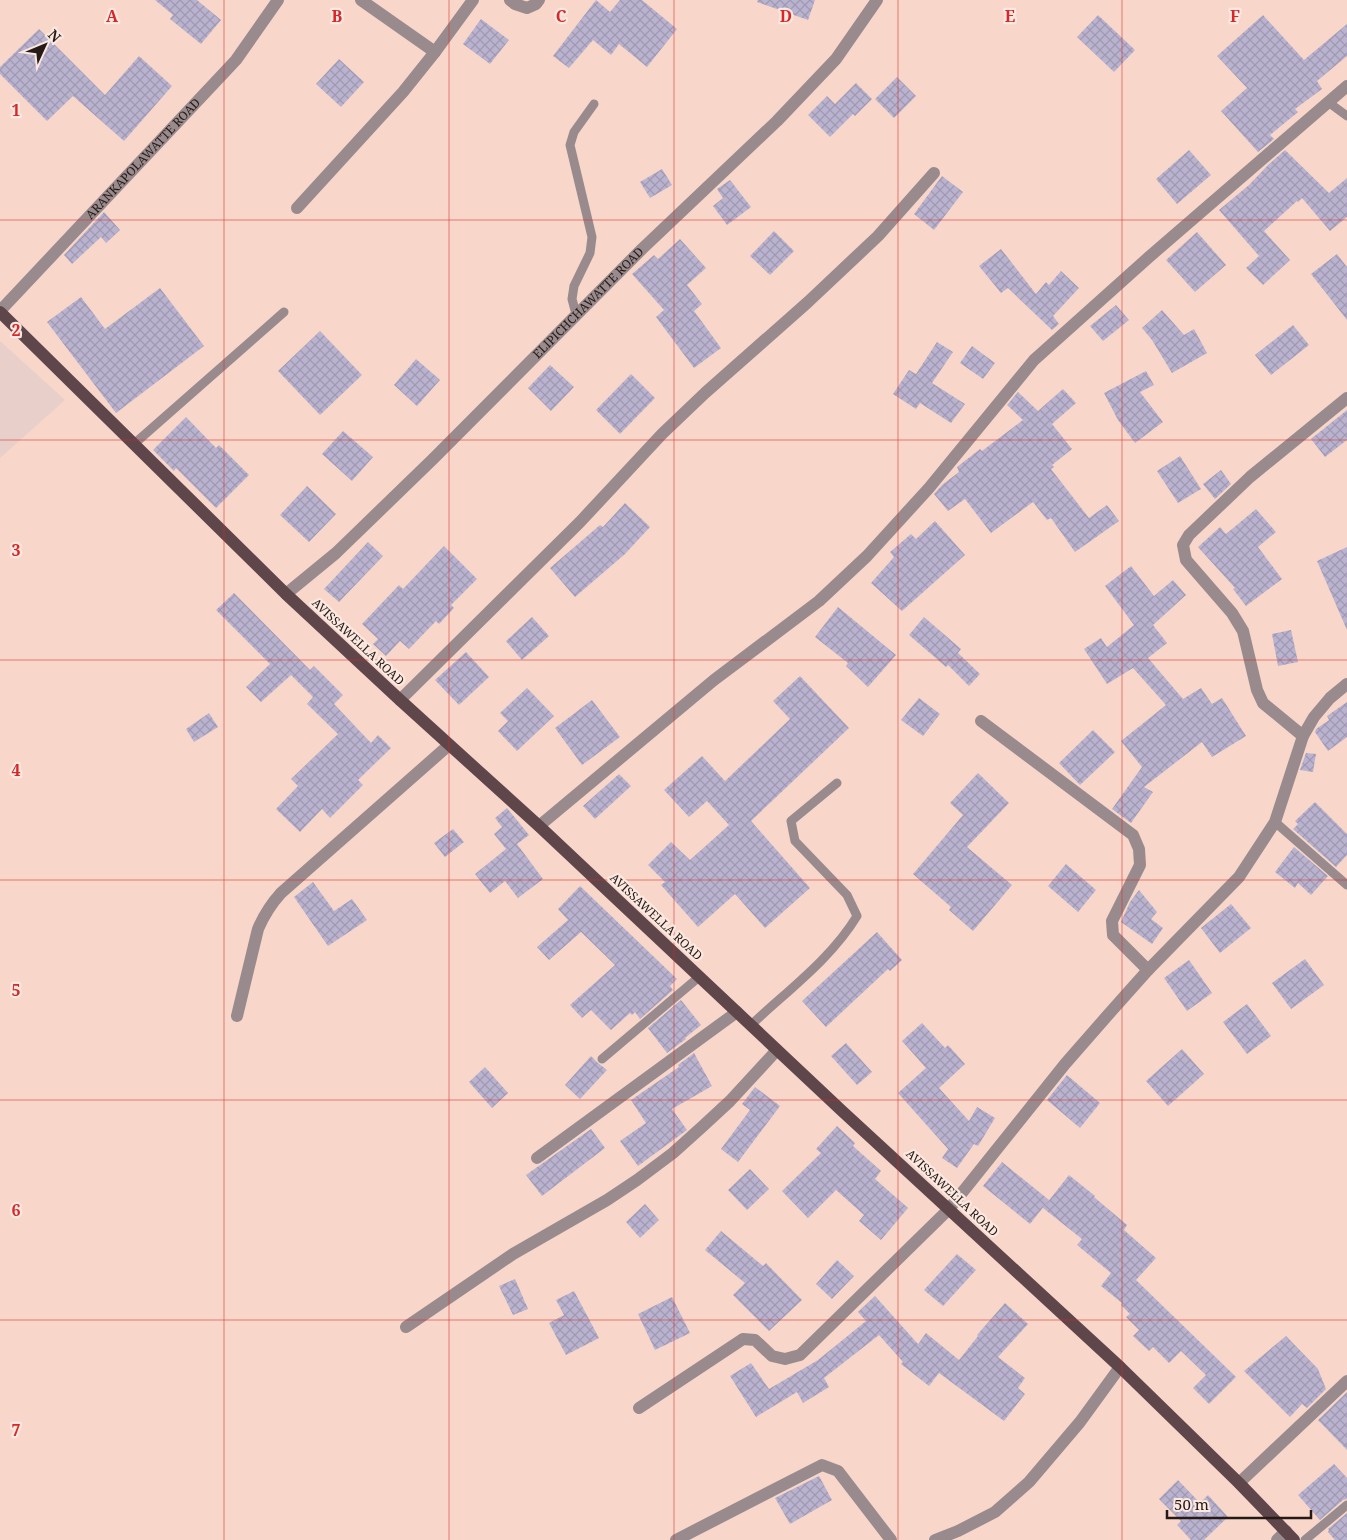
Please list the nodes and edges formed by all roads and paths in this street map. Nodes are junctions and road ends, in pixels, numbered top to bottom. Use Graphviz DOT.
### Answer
graph roads {
  1 [pos="278,0"];
  2 [pos="361,0"];
  3 [pos="473,0"];
  4 [pos="510,0"];
  5 [pos="539,0"];
  6 [pos="877,0"];
  7 [pos="435,52"];
  8 [pos="1347,86"];
  9 [pos="1328,102"];
  10 [pos="594,104"];
  11 [pos="1347,116"];
  12 [pos="934,173"];
  13 [pos="297,208"];
  14 [pos="0,312"];
  15 [pos="284,312"];
  16 [pos="576,314"];
  17 [pos="1347,398"];
  18 [pos="134,444"];
  19 [pos="286,594"];
  20 [pos="1347,684"];
  21 [pos="400,700"];
  22 [pos="980,721"];
  23 [pos="1303,736"];
  24 [pos="449,744"];
  25 [pos="837,783"];
  26 [pos="1275,822"];
  27 [pos="539,826"];
  28 [pos="1347,885"];
  29 [pos="1148,970"];
  30 [pos="699,977"];
  31 [pos="737,1012"];
  32 [pos="237,1016"];
  33 [pos="751,1025"];
  34 [pos="777,1050"];
  35 [pos="602,1059"];
  36 [pos="537,1158"];
  37 [pos="949,1209"];
  38 [pos="406,1328"];
  39 [pos="1120,1367"];
  40 [pos="1347,1381"];
  41 [pos="639,1408"];
  42 [pos="1239,1483"];
  43 [pos="1347,1505"];
  44 [pos="1286,1537"];
  45 [pos="676,1540"];
  46 [pos="891,1540"];
  47 [pos="935,1540"];
  48 [pos="1305,1540"];
  1 -- 14 [label="street, ARANKAPOLAWATTE ROAD"];
  2 -- 7 [label="street"];
  3 -- 7 [label="street"];
  4 -- 5 [label="street"];
  6 -- 16 [label="street, ELIPICHCHAWATTE ROAD"];
  7 -- 13 [label="street"];
  8 -- 9 [label="street"];
  9 -- 11 [label="lane"];
  9 -- 27 [label="street"];
  10 -- 16 [label="lane"];
  12 -- 21 [label="street"];
  14 -- 18 [label="main road, AVISSAWELLA ROAD"];
  15 -- 18 [label="lane"];
  16 -- 19 [label="street, ELIPICHCHAWATTE ROAD"];
  17 -- 23 [label="street"];
  18 -- 19 [label="main road, AVISSAWELLA ROAD"];
  19 -- 21 [label="main road, AVISSAWELLA ROAD"];
  20 -- 23 [label="street"];
  21 -- 24 [label="main road, AVISSAWELLA ROAD"];
  22 -- 29 [label="street"];
  23 -- 26 [label="street"];
  24 -- 27 [label="main road, AVISSAWELLA ROAD"];
  24 -- 32 [label="street"];
  25 -- 33 [label="lane"];
  26 -- 28 [label="lane"];
  26 -- 29 [label="street"];
  27 -- 30 [label="main road, AVISSAWELLA ROAD"];
  29 -- 37 [label="street"];
  30 -- 31 [label="main road, AVISSAWELLA ROAD"];
  30 -- 35 [label="lane"];
  31 -- 33 [label="main road, AVISSAWELLA ROAD"];
  31 -- 36 [label="street"];
  33 -- 34 [label="main road, AVISSAWELLA ROAD"];
  34 -- 37 [label="main road, AVISSAWELLA ROAD"];
  34 -- 38 [label="street"];
  37 -- 39 [label="main road, AVISSAWELLA ROAD"];
  37 -- 41 [label="street"];
  39 -- 42 [label="main road, AVISSAWELLA ROAD"];
  39 -- 47 [label="street"];
  40 -- 42 [label="street"];
  42 -- 44 [label="main road, AVISSAWELLA ROAD"];
  43 -- 48 [label="lane"];
  45 -- 46 [label="street"];
}
